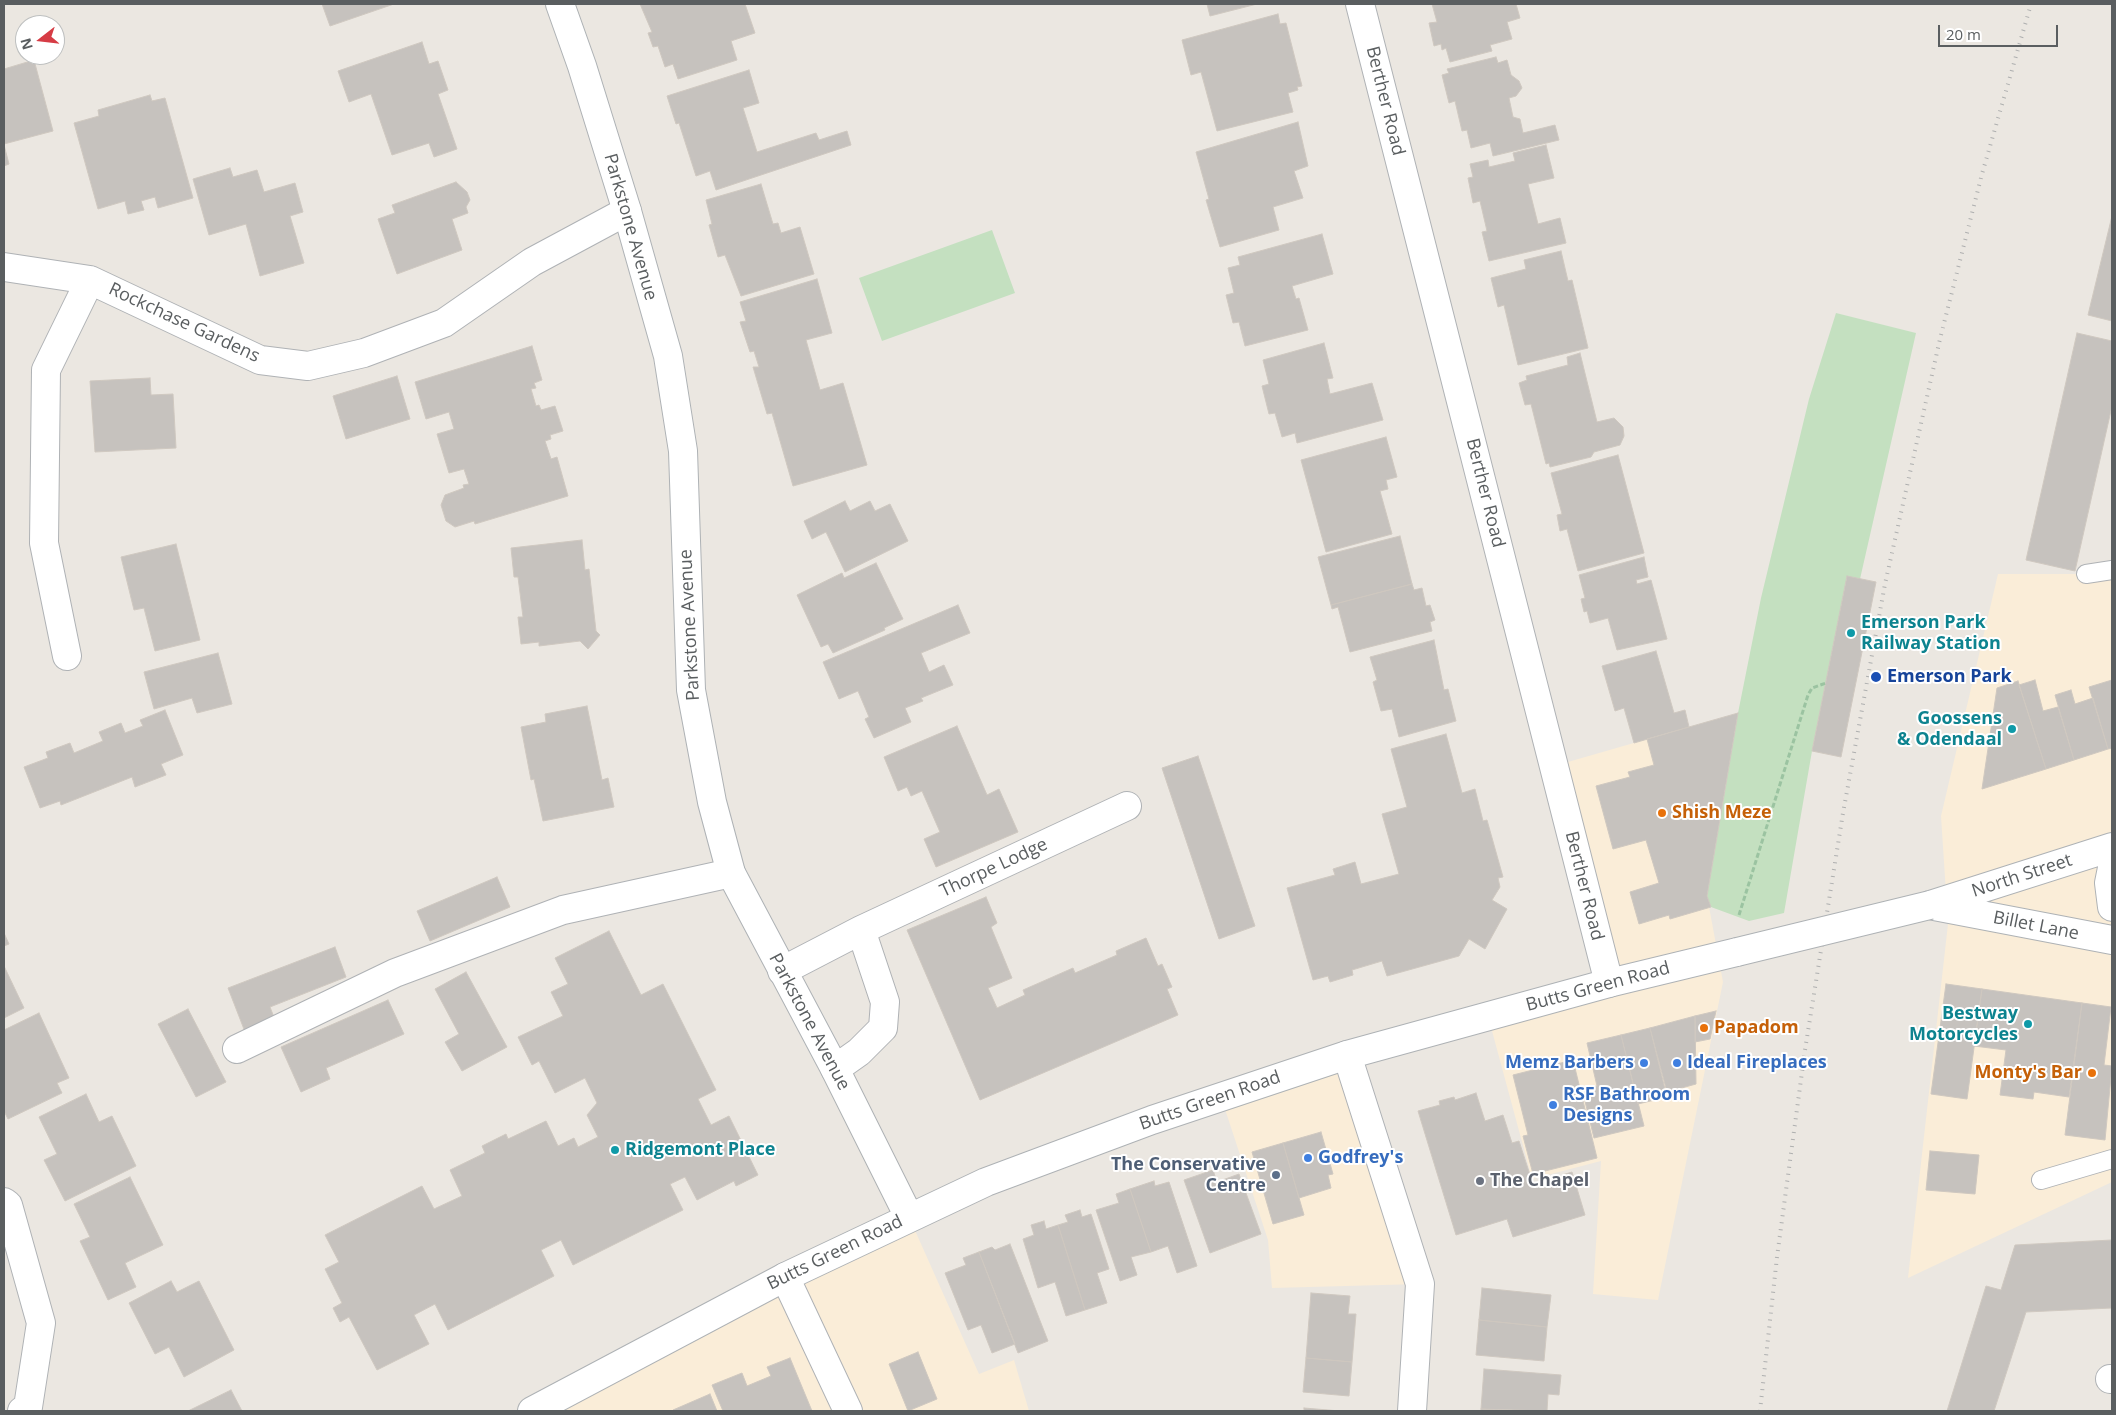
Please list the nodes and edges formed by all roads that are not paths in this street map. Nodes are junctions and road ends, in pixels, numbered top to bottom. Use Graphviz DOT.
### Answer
graph roads {
  1 [pos="560,4"];
  2 [pos="1360,4"];
  3 [pos="627,211"];
  4 [pos="4,267"];
  5 [pos="90,280"];
  6 [pos="2112,570"];
  7 [pos="2086,574"];
  8 [pos="67,656"];
  9 [pos="1127,806"];
  10 [pos="2112,847"];
  11 [pos="2112,868"];
  12 [pos="731,873"];
  13 [pos="1930,905"];
  14 [pos="2112,907"];
  15 [pos="862,930"];
  16 [pos="2112,940"];
  17 [pos="782,971"];
  18 [pos="1609,983"];
  19 [pos="237,1049"];
  20 [pos="1347,1055"];
  21 [pos="835,1069"];
  22 [pos="2112,1159"];
  23 [pos="2041,1180"];
  24 [pos="4,1202"];
  25 [pos="909,1217"];
  26 [pos="785,1277"];
  27 [pos="22,1411"];
  28 [pos="532,1411"];
  29 [pos="848,1411"];
  30 [pos="1412,1411"];
  1 -- 3 [label="street, Parkstone Avenue"];
  2 -- 18 [label="street, Berther Road"];
  3 -- 5 [label="street, Rockchase Gardens"];
  3 -- 12 [label="street, Parkstone Avenue"];
  4 -- 5 [label="street, Rockchase Gardens"];
  5 -- 8 [label="street"];
  6 -- 7 [label="lane"];
  9 -- 15 [label="street, Thorpe Lodge"];
  10 -- 13 [label="street, North Street"];
  11 -- 14 [label="street"];
  12 -- 17 [label="street, Parkstone Avenue"];
  12 -- 19 [label="street"];
  13 -- 16 [label="street, Billet Lane"];
  13 -- 18 [label="street, Butts Green Road, bridge"];
  15 -- 17 [label="street, Thorpe Lodge"];
  15 -- 21 [label="street"];
  17 -- 21 [label="street, Parkstone Avenue"];
  18 -- 20 [label="street, Butts Green Road"];
  20 -- 25 [label="street, Butts Green Road"];
  20 -- 30 [label="street"];
  21 -- 25 [label="street, Parkstone Avenue"];
  22 -- 23 [label="lane"];
  24 -- 27 [label="street"];
  25 -- 26 [label="street, Butts Green Road"];
  26 -- 28 [label="street, Butts Green Road"];
  26 -- 29 [label="street"];
}
